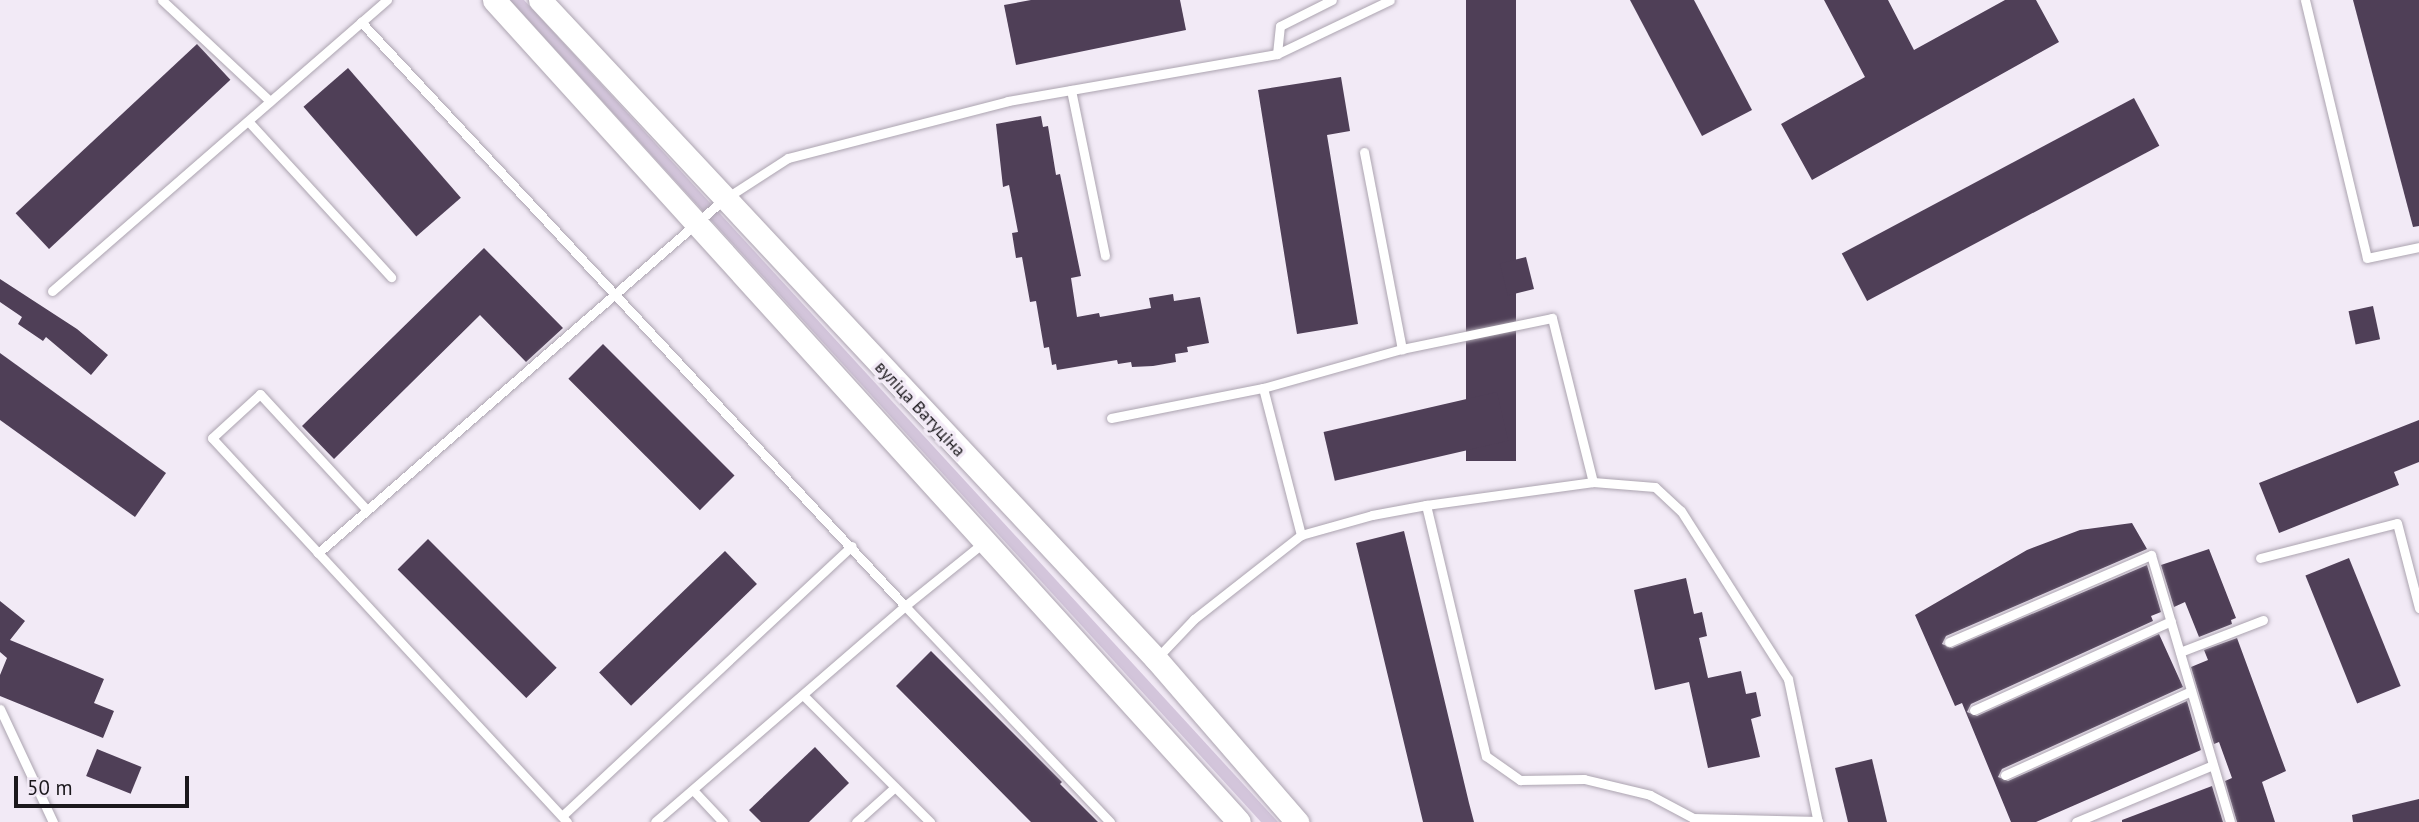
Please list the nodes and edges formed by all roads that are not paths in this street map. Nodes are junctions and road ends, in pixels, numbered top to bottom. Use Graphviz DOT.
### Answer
graph roads {
  1 [pos="162,0"];
  2 [pos="387,0"];
  3 [pos="494,0"];
  4 [pos="540,0"];
  5 [pos="1332,0"];
  6 [pos="1390,0"];
  7 [pos="2305,0"];
  8 [pos="361,22"];
  9 [pos="1278,54"];
  10 [pos="1072,90"];
  11 [pos="270,102"];
  12 [pos="248,121"];
  13 [pos="1364,152"];
  14 [pos="723,200"];
  15 [pos="697,225"];
  16 [pos="2419,247"];
  17 [pos="1105,256"];
  18 [pos="391,277"];
  19 [pos="52,291"];
  20 [pos="616,295"];
  21 [pos="1402,349"];
  22 [pos="1263,388"];
  23 [pos="1111,418"];
  24 [pos="1593,482"];
  25 [pos="1426,505"];
  26 [pos="367,510"];
  27 [pos="1301,535"];
  28 [pos="985,542"];
  29 [pos="852,546"];
  30 [pos="318,553"];
  31 [pos="2260,558"];
  32 [pos="905,606"];
  33 [pos="2419,608"];
  34 [pos="2263,620"];
  35 [pos="2171,621"];
  36 [pos="1949,642"];
  37 [pos="2180,652"];
  38 [pos="1156,659"];
  39 [pos="2191,691"];
  40 [pos="803,695"];
  41 [pos="0,709"];
  42 [pos="1974,710"];
  43 [pos="2213,765"];
  44 [pos="2005,775"];
  45 [pos="895,787"];
  46 [pos="693,790"];
  47 [pos="565,819"];
  48 [pos="53,822"];
  49 [pos="655,822"];
  50 [pos="723,822"];
  51 [pos="856,822"];
  52 [pos="930,822"];
  53 [pos="1110,822"];
  54 [pos="1240,822"];
  55 [pos="1297,822"];
  56 [pos="1818,822"];
  57 [pos="2076,822"];
  58 [pos="2230,822"];
  1 -- 11 [label="lane"];
  2 -- 8 [label="lane"];
  3 -- 15 [label="street"];
  4 -- 14 [label="street, вуліца Ватуціна"];
  5 -- 9 [label="lane"];
  6 -- 9 [label="lane"];
  7 -- 16 [label="lane"];
  8 -- 11 [label="lane"];
  8 -- 20 [label="lane"];
  9 -- 10 [label="lane"];
  10 -- 14 [label="lane"];
  10 -- 17 [label="lane"];
  11 -- 12 [label="lane"];
  12 -- 18 [label="lane"];
  12 -- 19 [label="lane"];
  13 -- 21 [label="lane"];
  14 -- 15 [label="lane"];
  14 -- 38 [label="street, вуліца Ватуціна"];
  15 -- 20 [label="lane"];
  15 -- 28 [label="street"];
  20 -- 26 [label="lane"];
  20 -- 29 [label="lane"];
  21 -- 22 [label="lane"];
  21 -- 24 [label="lane"];
  22 -- 23 [label="lane"];
  22 -- 27 [label="lane"];
  24 -- 25 [label="lane"];
  24 -- 56 [label="lane"];
  25 -- 27 [label="lane"];
  25 -- 56 [label="lane"];
  26 -- 30 [label="lane"];
  26 -- 30 [label="lane"];
  27 -- 38 [label="lane"];
  28 -- 32 [label="lane"];
  28 -- 54 [label="street"];
  29 -- 32 [label="lane"];
  29 -- 47 [label="lane"];
  30 -- 47 [label="lane"];
  31 -- 33 [label="lane"];
  32 -- 40 [label="lane"];
  32 -- 53 [label="lane"];
  34 -- 37 [label="lane"];
  35 -- 36 [label="lane"];
  35 -- 37 [label="lane"];
  35 -- 42 [label="lane"];
  37 -- 39 [label="lane"];
  38 -- 55 [label="street, вуліца Ватуціна"];
  39 -- 43 [label="lane"];
  39 -- 44 [label="lane"];
  40 -- 45 [label="lane"];
  40 -- 46 [label="lane"];
  41 -- 48 [label="lane"];
  43 -- 57 [label="lane"];
  43 -- 58 [label="lane"];
  45 -- 51 [label="lane"];
  45 -- 52 [label="lane"];
  46 -- 49 [label="lane"];
  46 -- 50 [label="lane"];
}
